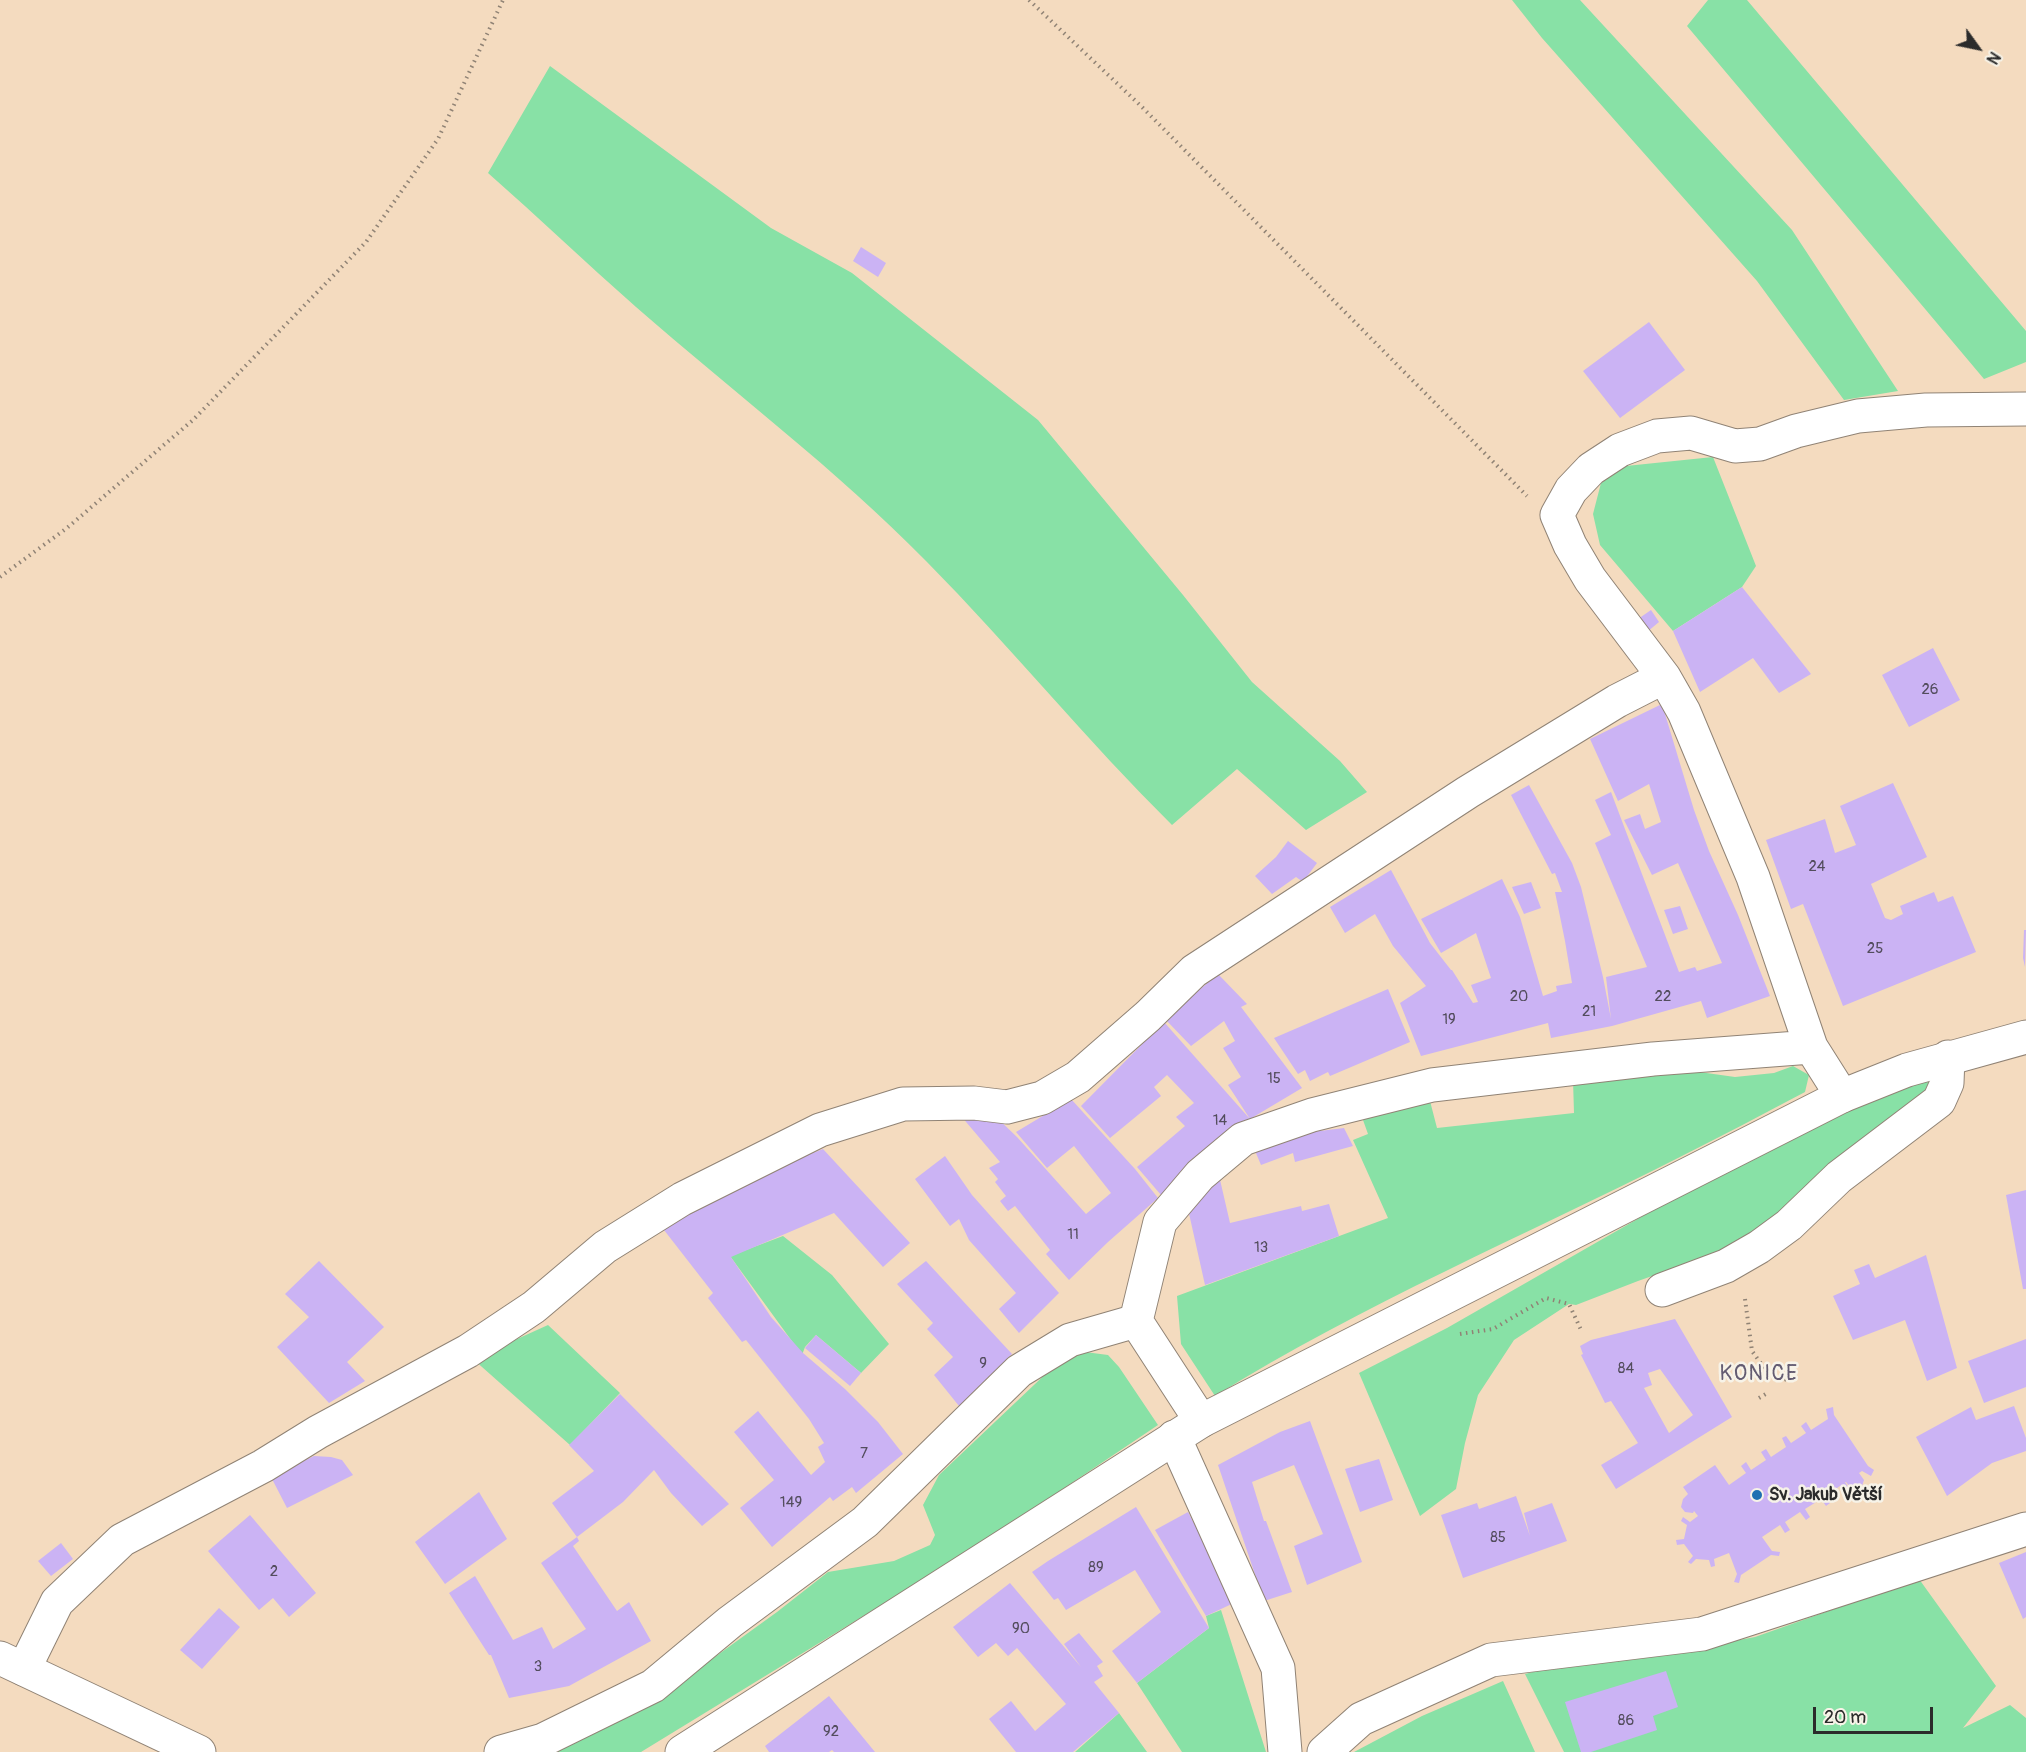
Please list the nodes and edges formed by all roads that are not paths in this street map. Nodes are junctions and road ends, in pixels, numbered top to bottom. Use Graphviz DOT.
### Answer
graph roads {
  1 [pos="2026,409"];
  2 [pos="1664,677"];
  3 [pos="2026,1037"];
  4 [pos="1811,1047"];
  5 [pos="1948,1057"];
  6 [pos="1842,1096"];
  7 [pos="1662,1290"];
  8 [pos="1136,1321"];
  9 [pos="1201,1421"];
  10 [pos="1174,1437"];
  11 [pos="2026,1529"];
  12 [pos="12,1663"];
  13 [pos="199,1752"];
  14 [pos="501,1752"];
  15 [pos="682,1752"];
  16 [pos="1285,1752"];
  17 [pos="1324,1752"];
  1 -- 2 [label="street"];
  2 -- 4 [label="street"];
  2 -- 12 [label="street"];
  3 -- 5 [label="street"];
  4 -- 6 [label="street"];
  4 -- 8 [label="street"];
  5 -- 6 [label="street"];
  5 -- 7 [label="street"];
  6 -- 9 [label="street"];
  8 -- 9 [label="street"];
  8 -- 14 [label="street"];
  9 -- 10 [label="street"];
  10 -- 15 [label="street"];
  10 -- 16 [label="street"];
  11 -- 17 [label="street"];
  12 -- 13 [label="street"];
}
